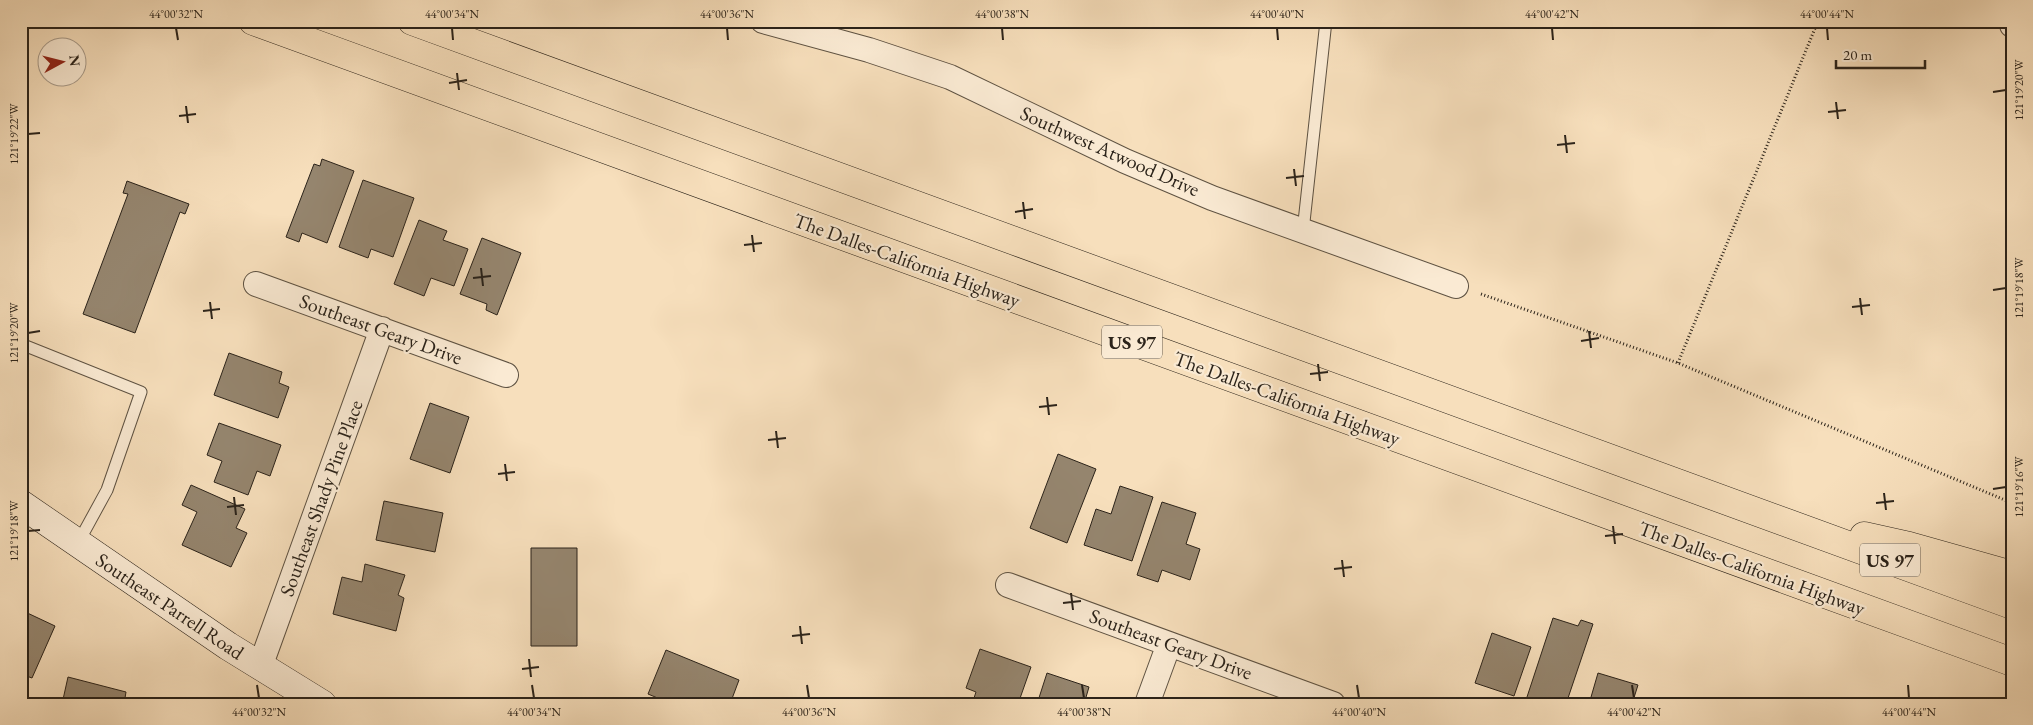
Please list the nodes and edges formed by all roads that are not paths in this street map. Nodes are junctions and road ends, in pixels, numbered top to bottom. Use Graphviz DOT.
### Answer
graph roads {
  1 [pos="252,21"];
  2 [pos="412,21"];
  3 [pos="763,21"];
  4 [pos="1326,21"];
  5 [pos="1303,231"];
  6 [pos="256,284"];
  7 [pos="1456,286"];
  8 [pos="382,329"];
  9 [pos="21,344"];
  10 [pos="506,374"];
  11 [pos="21,504"];
  12 [pos="1767,516"];
  13 [pos="78,543"];
  14 [pos="2012,574"];
  15 [pos="1008,585"];
  16 [pos="2012,605"];
  17 [pos="1169,644"];
  18 [pos="2012,662"];
  19 [pos="260,667"];
  20 [pos="322,704"];
  21 [pos="1147,704"];
  22 [pos="1333,704"];
  1 -- 18 [label="highway, The Dalles-California Highway / US 97"];
  2 -- 12 [label="highway, US 97"];
  3 -- 5 [label="street, Southwest Atwood Drive"];
  4 -- 5 [label="lane"];
  5 -- 7 [label="street, Southwest Atwood Drive"];
  6 -- 8 [label="street, Southeast Geary Drive"];
  8 -- 10 [label="street, Southeast Geary Drive"];
  8 -- 19 [label="street, Southeast Shady Pine Place"];
  9 -- 13 [label="lane"];
  11 -- 13 [label="street, Southeast Parrell Road"];
  12 -- 14 [label="highway"];
  12 -- 16 [label="highway, US 97"];
  13 -- 19 [label="street, Southeast Parrell Road"];
  15 -- 17 [label="street, Southeast Geary Drive"];
  17 -- 21 [label="street"];
  17 -- 22 [label="street, Southeast Geary Drive"];
  19 -- 20 [label="street, Southeast Parrell Road"];
}
